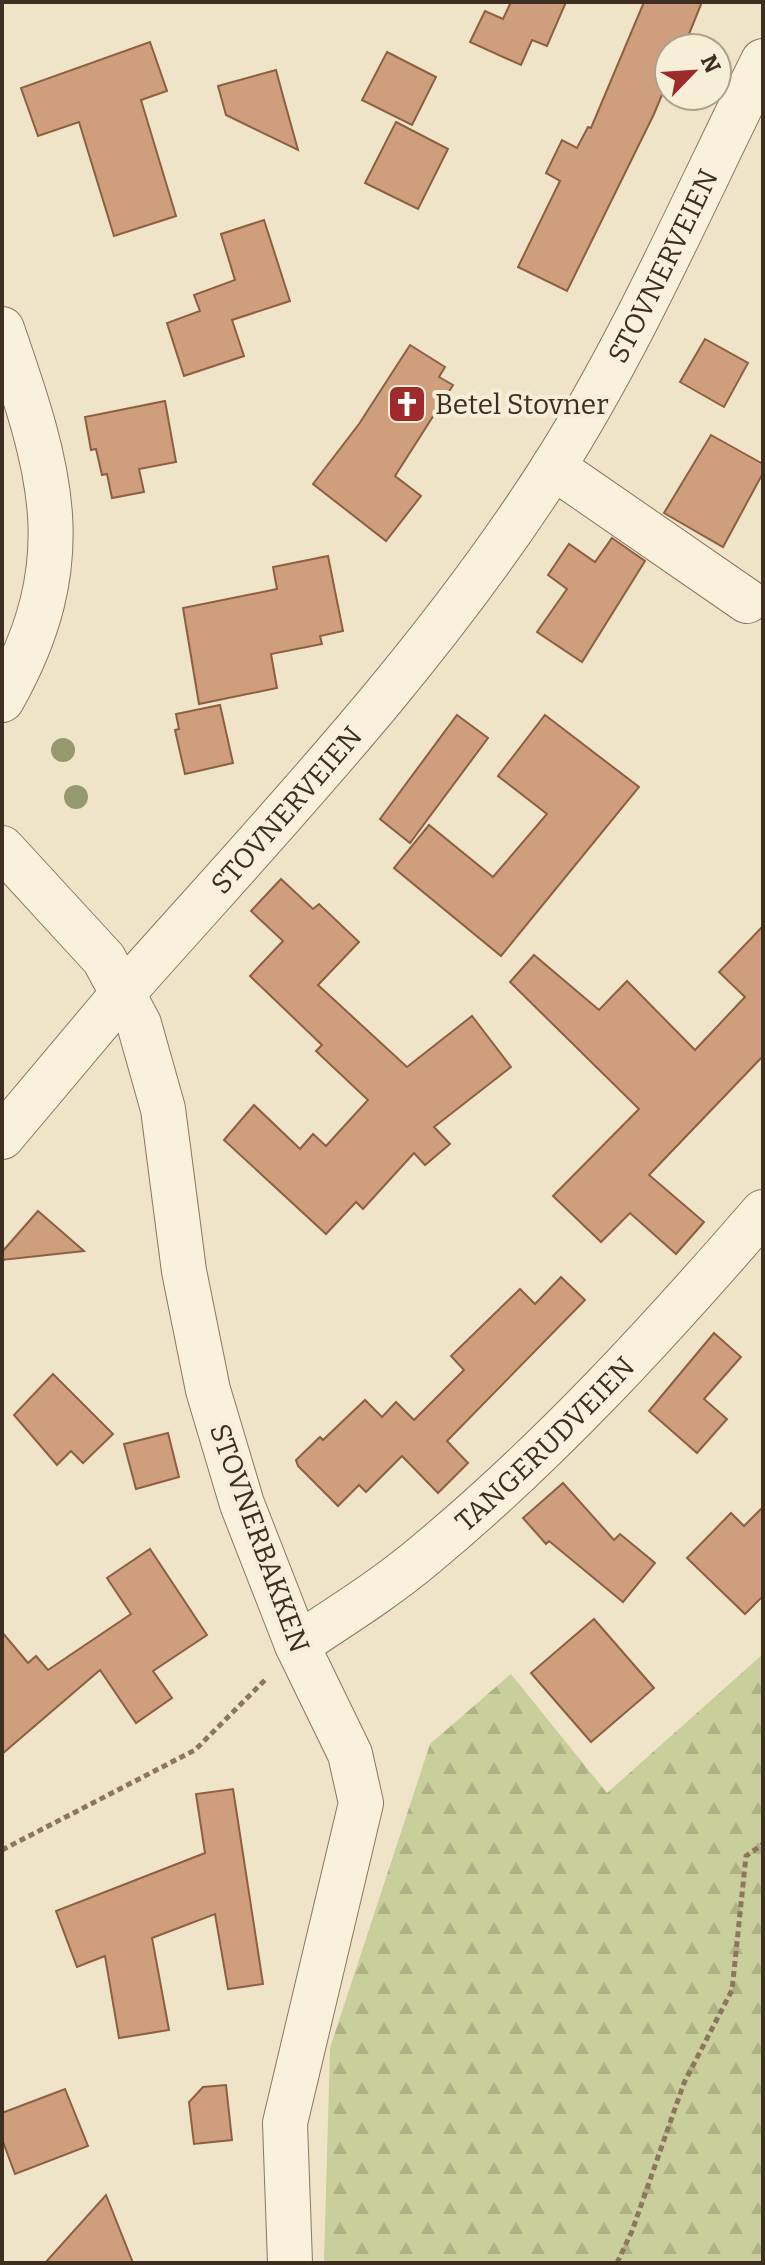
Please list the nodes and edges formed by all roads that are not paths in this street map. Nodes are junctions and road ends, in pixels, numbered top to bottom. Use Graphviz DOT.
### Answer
graph roads {
  1 [pos="763,61"];
  2 [pos="2,329"];
  3 [pos="553,467"];
  4 [pos="747,601"];
  5 [pos="2,700"];
  6 [pos="2,848"];
  7 [pos="124,992"];
  8 [pos="2,1137"];
  9 [pos="763,1212"];
  10 [pos="297,1645"];
  11 [pos="290,2263"];
  1 -- 3 [label="street, STOVNERVEIEN"];
  2 -- 5 [label="street"];
  3 -- 4 [label="street"];
  3 -- 7 [label="street, STOVNERVEIEN"];
  6 -- 7 [label="street, STOVNERBAKKEN"];
  7 -- 8 [label="street, STOVNERVEIEN"];
  7 -- 10 [label="street, STOVNERBAKKEN"];
  9 -- 10 [label="street, TANGERUDVEIEN"];
  10 -- 11 [label="street, STOVNERBAKKEN"];
}
